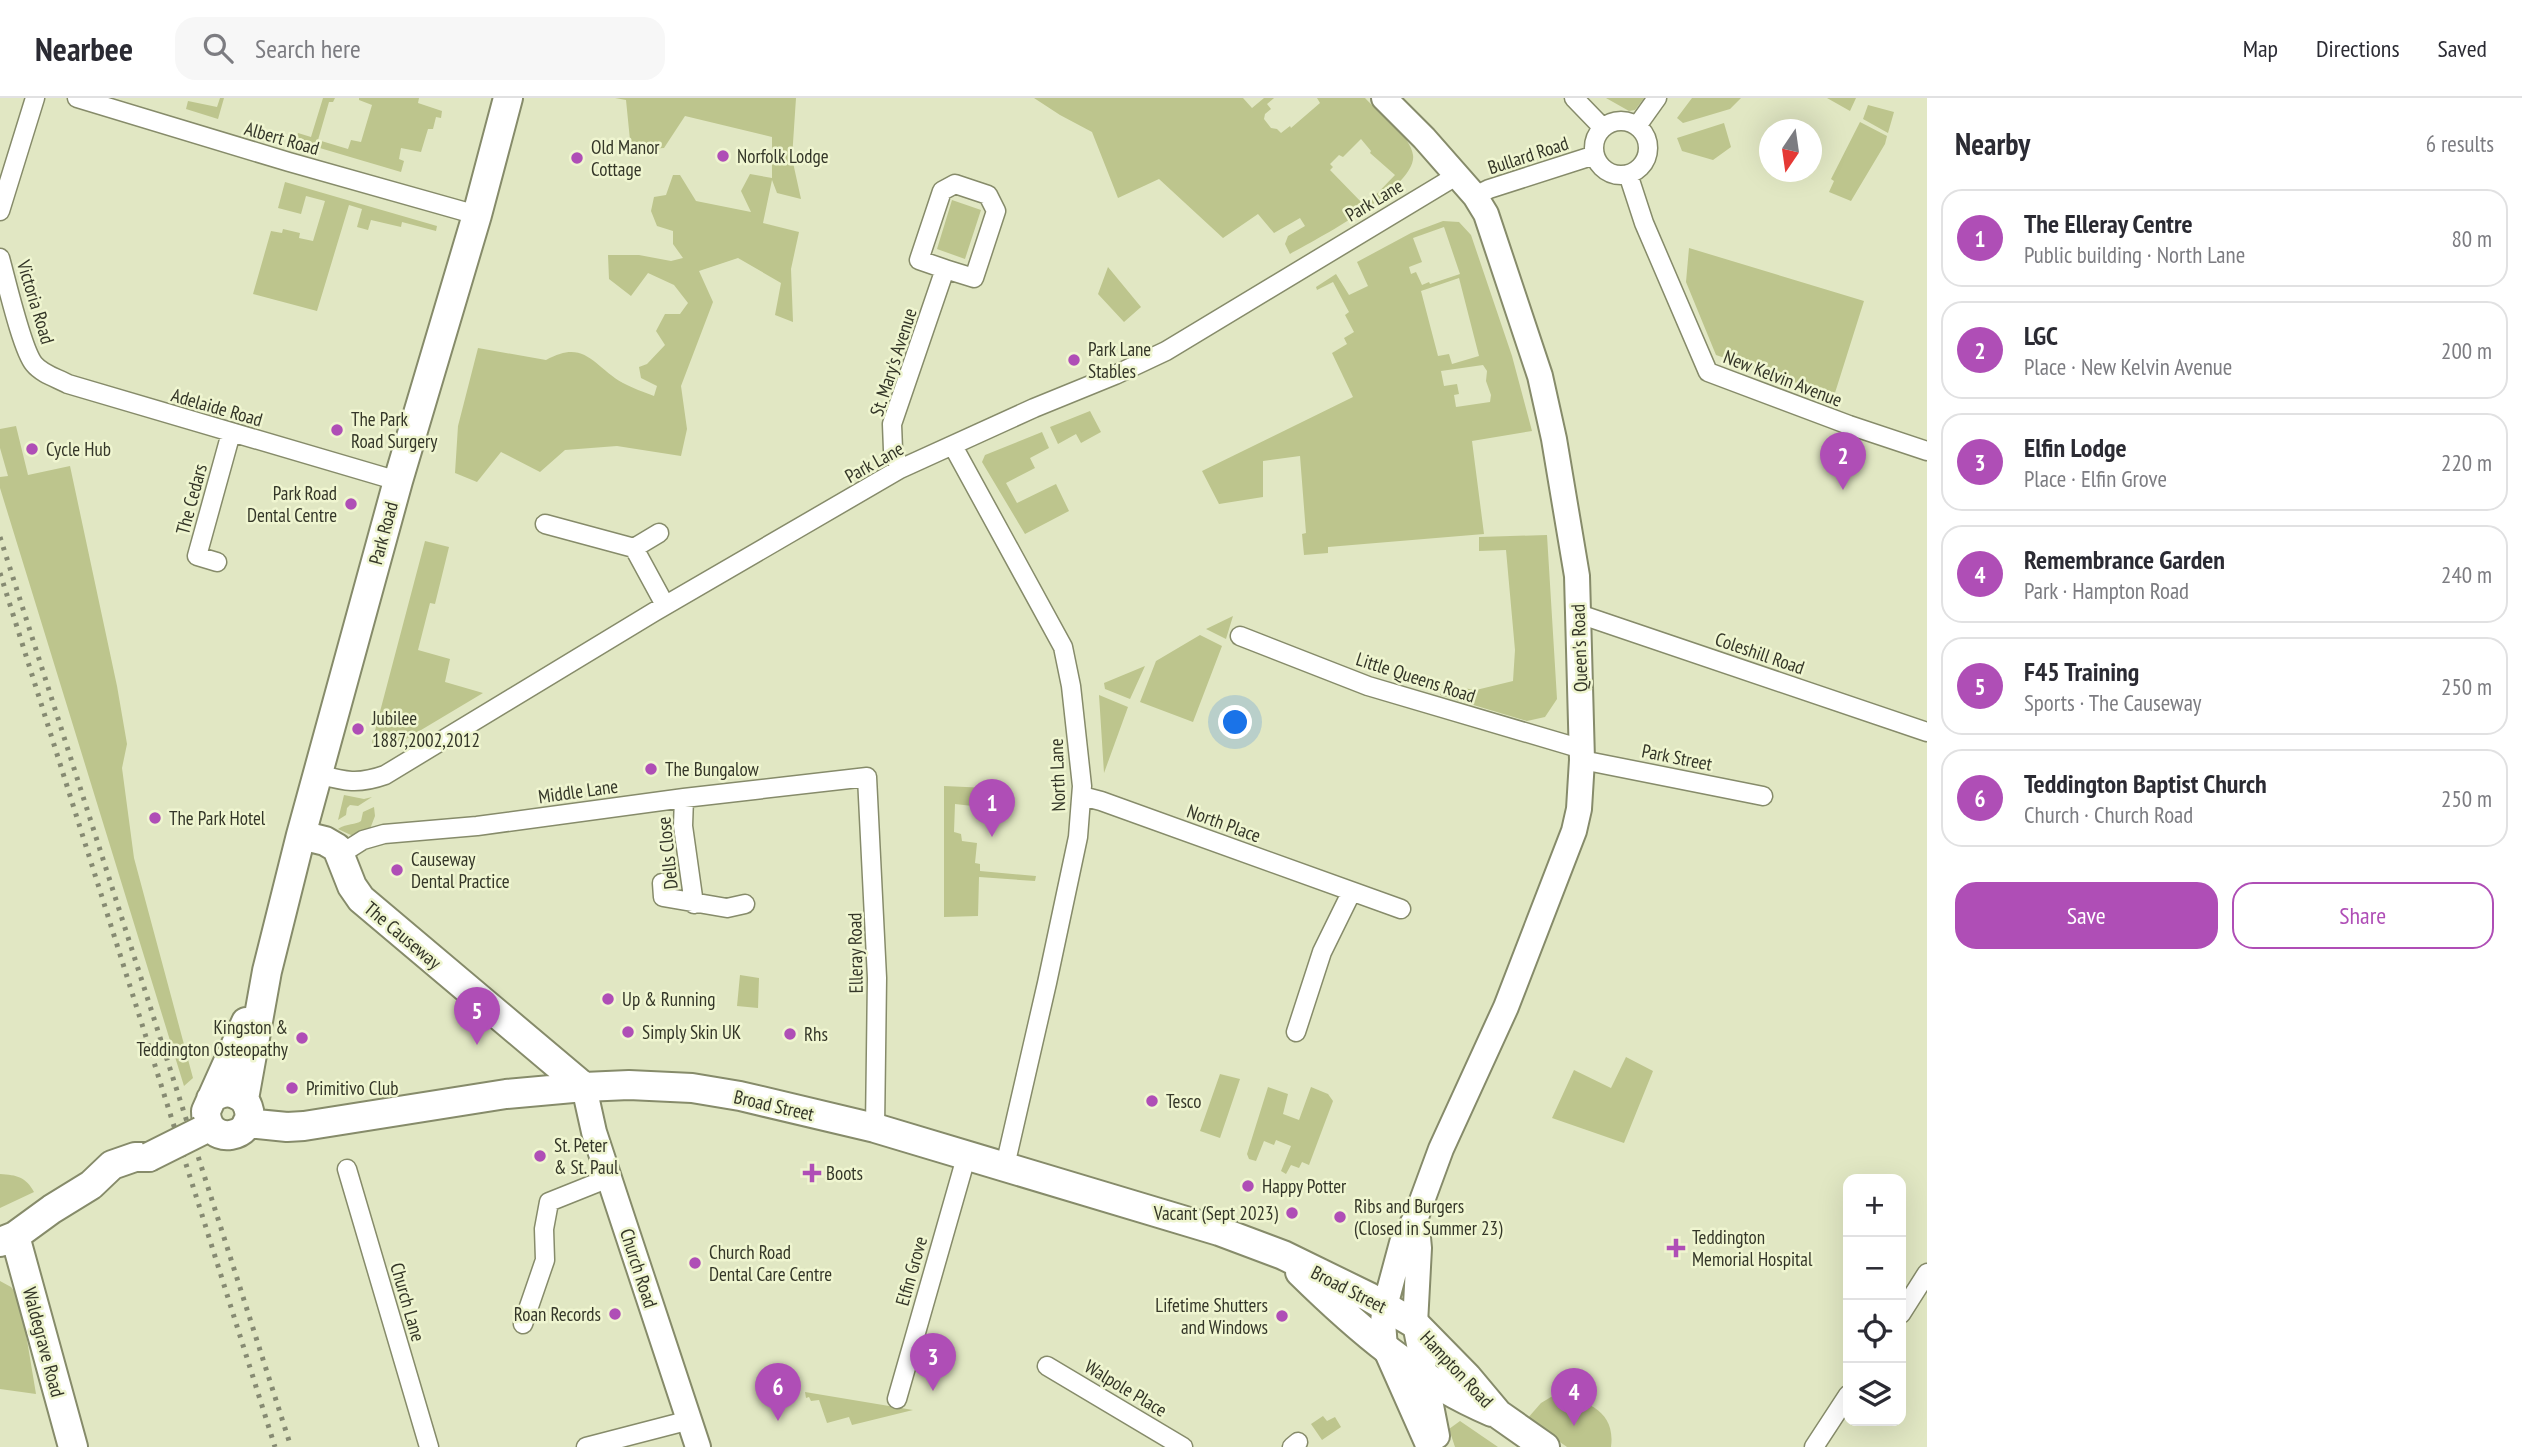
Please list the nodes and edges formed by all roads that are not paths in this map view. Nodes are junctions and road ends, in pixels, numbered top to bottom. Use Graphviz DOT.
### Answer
graph roads {
  1 [pos="35,98"];
  2 [pos="77,98"];
  3 [pos="508,98"];
  4 [pos="1384,98"];
  5 [pos="1574,98"];
  6 [pos="1657,98"];
  7 [pos="1637,126"];
  8 [pos="1603,128"];
  9 [pos="1595,155"];
  10 [pos="1628,174"];
  11 [pos="1456,176"];
  12 [pos="1475,196"];
  13 [pos="0,211"];
  14 [pos="477,215"];
  15 [pos="0,258"];
  16 [pos="945,269"];
  17 [pos="31,359"];
  18 [pos="231,433"];
  19 [pos="953,446"];
  20 [pos="1927,451"];
  21 [pos="900,469"];
  22 [pos="398,481"];
  23 [pos="545,524"];
  24 [pos="659,533"];
  25 [pos="634,548"];
  26 [pos="217,562"];
  27 [pos="666,606"];
  28 [pos="1579,614"];
  29 [pos="1240,636"];
  30 [pos="1927,732"];
  31 [pos="1582,754"];
  32 [pos="317,774"];
  33 [pos="867,777"];
  34 [pos="1083,796"];
  35 [pos="1763,796"];
  36 [pos="684,797"];
  37 [pos="301,835"];
  38 [pos="341,854"];
  39 [pos="662,883"];
  40 [pos="1351,893"];
  41 [pos="694,904"];
  42 [pos="745,904"];
  43 [pos="1401,909"];
  44 [pos="267,971"];
  45 [pos="1296,1032"];
  46 [pos="584,1087"];
  47 [pos="246,1111"];
  48 [pos="207,1119"];
  49 [pos="875,1128"];
  50 [pos="967,1154"];
  51 [pos="1005,1166"];
  52 [pos="347,1169"];
  53 [pos="609,1178"];
  54 [pos="1416,1217"];
  55 [pos="7,1239"];
  56 [pos="1283,1255"];
  57 [pos="1927,1273"];
  58 [pos="1385,1306"];
  59 [pos="1906,1306"];
  60 [pos="523,1324"];
  61 [pos="1415,1324"];
  62 [pos="1385,1348"];
  63 [pos="1047,1366"];
  64 [pos="1425,1377"];
  65 [pos="897,1399"];
  66 [pos="1843,1403"];
  67 [pos="1498,1414"];
  68 [pos="690,1420"];
  69 [pos="73,1447"];
  70 [pos="429,1447"];
  71 [pos="586,1447"];
  72 [pos="698,1447"];
  73 [pos="1183,1447"];
  74 [pos="1429,1447"];
  75 [pos="1439,1447"];
  76 [pos="1545,1447"];
  77 [pos="1814,1447"];
  1 -- 13 [label="street"];
  2 -- 14 [label="street, Albert Road"];
  3 -- 14 [label="main road, Park Road"];
  4 -- 11 [label="main road, Queen's Road"];
  5 -- 8 [label="street"];
  6 -- 7 [label="street"];
  7 -- 8 [label="street"];
  7 -- 10 [label="street"];
  8 -- 9 [label="street"];
  9 -- 10 [label="street"];
  9 -- 12 [label="street, Bullard Road"];
  10 -- 20 [label="street, New Kelvin Avenue"];
  11 -- 12 [label="main road, Queen's Road"];
  11 -- 19 [label="street, Park Lane"];
  12 -- 28 [label="main road, Queen's Road"];
  14 -- 22 [label="main road, Park Road"];
  15 -- 17 [label="street, Victoria Road"];
  16 -- 16 [label="street"];
  16 -- 21 [label="street, St. Mary's Avenue"];
  17 -- 18 [label="street, Adelaide Road"];
  18 -- 22 [label="street, Adelaide Road"];
  18 -- 26 [label="street, The Cedars"];
  19 -- 21 [label="street, Park Lane"];
  19 -- 34 [label="street, North Lane"];
  21 -- 27 [label="street, Park Lane"];
  22 -- 32 [label="main road, Park Road"];
  23 -- 25 [label="street"];
  24 -- 25 [label="street"];
  25 -- 27 [label="street"];
  27 -- 32 [label="street, Park Lane"];
  28 -- 30 [label="street, Coleshill Road"];
  28 -- 31 [label="main road, Queen's Road"];
  29 -- 31 [label="street, Little Queens Road"];
  31 -- 35 [label="street, Park Street"];
  31 -- 54 [label="main road, Queen's Road"];
  32 -- 37 [label="main road, Park Road"];
  33 -- 36 [label="street, Middle Lane"];
  33 -- 49 [label="street, Elleray Road"];
  34 -- 40 [label="street, North Place"];
  34 -- 51 [label="street, North Lane"];
  36 -- 38 [label="street, Middle Lane"];
  36 -- 41 [label="street, Dells Close"];
  37 -- 38 [label="main road"];
  37 -- 44 [label="main road, Park Road"];
  38 -- 46 [label="main road, The Causeway"];
  39 -- 41 [label="street, Dells Close"];
  40 -- 43 [label="street, North Place"];
  40 -- 45 [label="street"];
  41 -- 42 [label="street, Dells Close"];
  44 -- 47 [label="main road, Park Road"];
  44 -- 48 [label="main road, Park Road"];
  46 -- 47 [label="main road, Broad Street"];
  46 -- 49 [label="main road, Broad Street"];
  46 -- 53 [label="main road, Church Road"];
  47 -- 48 [label="main road"];
  47 -- 48 [label="main road"];
  48 -- 55 [label="main road, bridge"];
  49 -- 50 [label="main road, Broad Street"];
  50 -- 51 [label="main road, Broad Street"];
  50 -- 65 [label="street, Elfin Grove"];
  51 -- 56 [label="main road, Broad Street"];
  52 -- 70 [label="street, Church Lane"];
  53 -- 60 [label="street"];
  53 -- 68 [label="main road, Church Road"];
  54 -- 58 [label="main road, Queen's Road"];
  54 -- 61 [label="main road, Queen's Road"];
  55 -- 69 [label="main road, Waldegrave Road"];
  56 -- 58 [label="main road, Broad Street"];
  56 -- 62 [label="main road, Broad Street"];
  57 -- 59 [label="street"];
  58 -- 61 [label="main road, Broad Street"];
  58 -- 62 [label="main road, Queen's Road"];
  61 -- 64 [label="main road, Queen's Road"];
  61 -- 67 [label="main road, Hampton Road"];
  62 -- 64 [label="main road, Hampton Road"];
  62 -- 74 [label="main road"];
  63 -- 73 [label="street, Walpole Place"];
  64 -- 67 [label="main road, Hampton Road"];
  64 -- 75 [label="main road, Queen's Road"];
  66 -- 77 [label="street"];
  67 -- 76 [label="main road, Hampton Road"];
  68 -- 71 [label="street"];
  68 -- 72 [label="main road, Church Road"];
}
